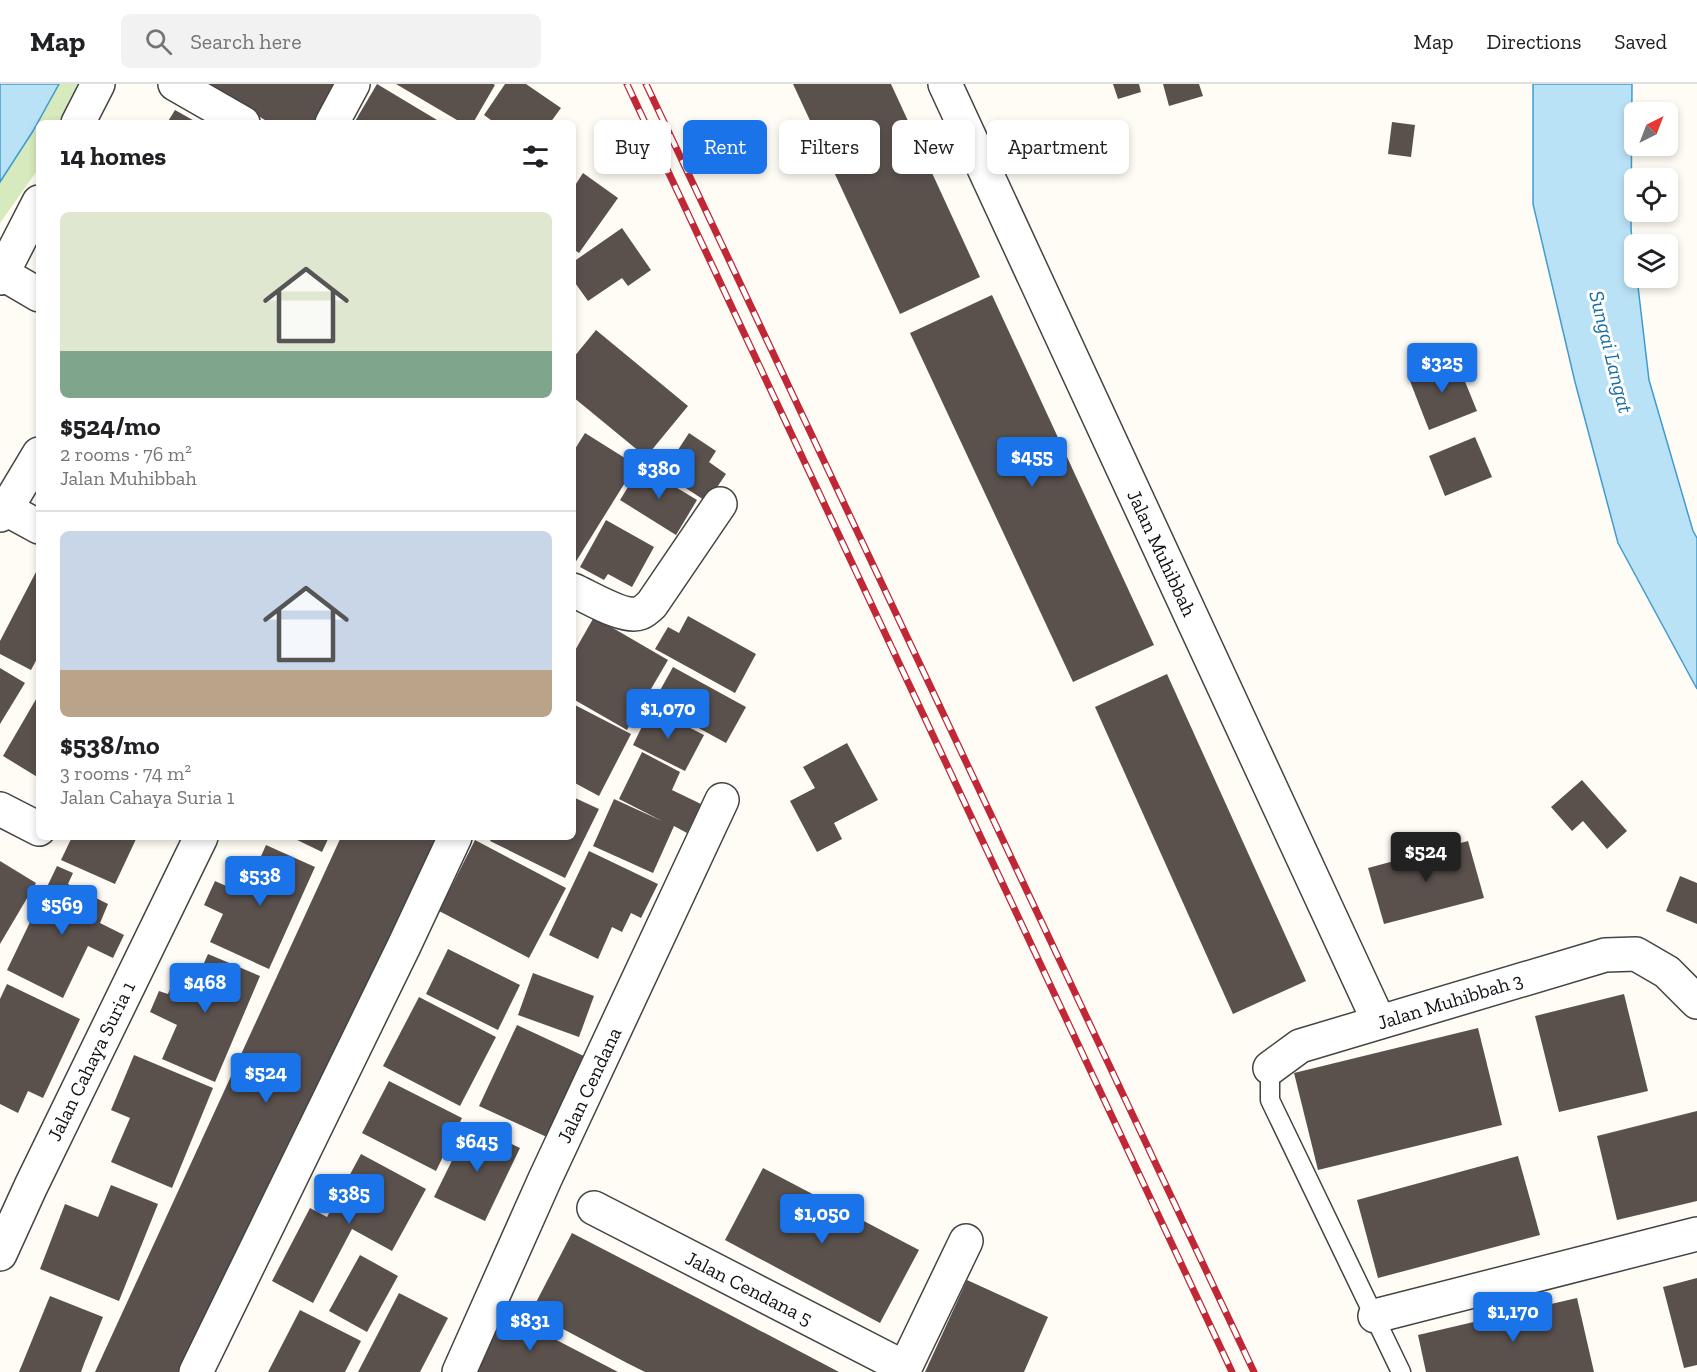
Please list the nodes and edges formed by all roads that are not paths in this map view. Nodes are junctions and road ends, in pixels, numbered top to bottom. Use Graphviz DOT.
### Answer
graph roads {
  1 [pos="98,84"];
  2 [pos="175,84"];
  3 [pos="353,84"];
  4 [pos="945,84"];
  5 [pos="80,120"];
  6 [pos="238,120"];
  7 [pos="334,120"];
  8 [pos="36,208"];
  9 [pos="2,276"];
  10 [pos="36,293"];
  11 [pos="36,459"];
  12 [pos="720,504"];
  13 [pos="3,512"];
  14 [pos="36,526"];
  15 [pos="576,591"];
  16 [pos="722,800"];
  17 [pos="0,809"];
  18 [pos="36,827"];
  19 [pos="200,840"];
  20 [pos="454,840"];
  21 [pos="1697,1002"];
  22 [pos="1379,1022"];
  23 [pos="1270,1068"];
  24 [pos="594,1208"];
  25 [pos="1697,1234"];
  26 [pos="966,1240"];
  27 [pos="0,1254"];
  28 [pos="1375,1316"];
  29 [pos="904,1370"];
  30 [pos="196,1372"];
  31 [pos="459,1372"];
  32 [pos="1401,1372"];
  1 -- 5 [label="street"];
  2 -- 6 [label="street"];
  3 -- 7 [label="street"];
  4 -- 22 [label="street, Jalan Muhibbah"];
  8 -- 9 [label="street"];
  9 -- 10 [label="street"];
  11 -- 13 [label="street"];
  12 -- 15 [label="street"];
  13 -- 14 [label="street"];
  16 -- 31 [label="street, Jalan Cendana"];
  17 -- 18 [label="street"];
  19 -- 27 [label="street, Jalan Cahaya Suria 1"];
  20 -- 30 [label="street"];
  21 -- 22 [label="street, Jalan Muhibbah 3"];
  22 -- 23 [label="street, Jalan Muhibbah 3"];
  23 -- 28 [label="lane"];
  24 -- 29 [label="street, Jalan Cendana 5"];
  25 -- 28 [label="street"];
  26 -- 29 [label="street"];
  28 -- 32 [label="lane"];
}
